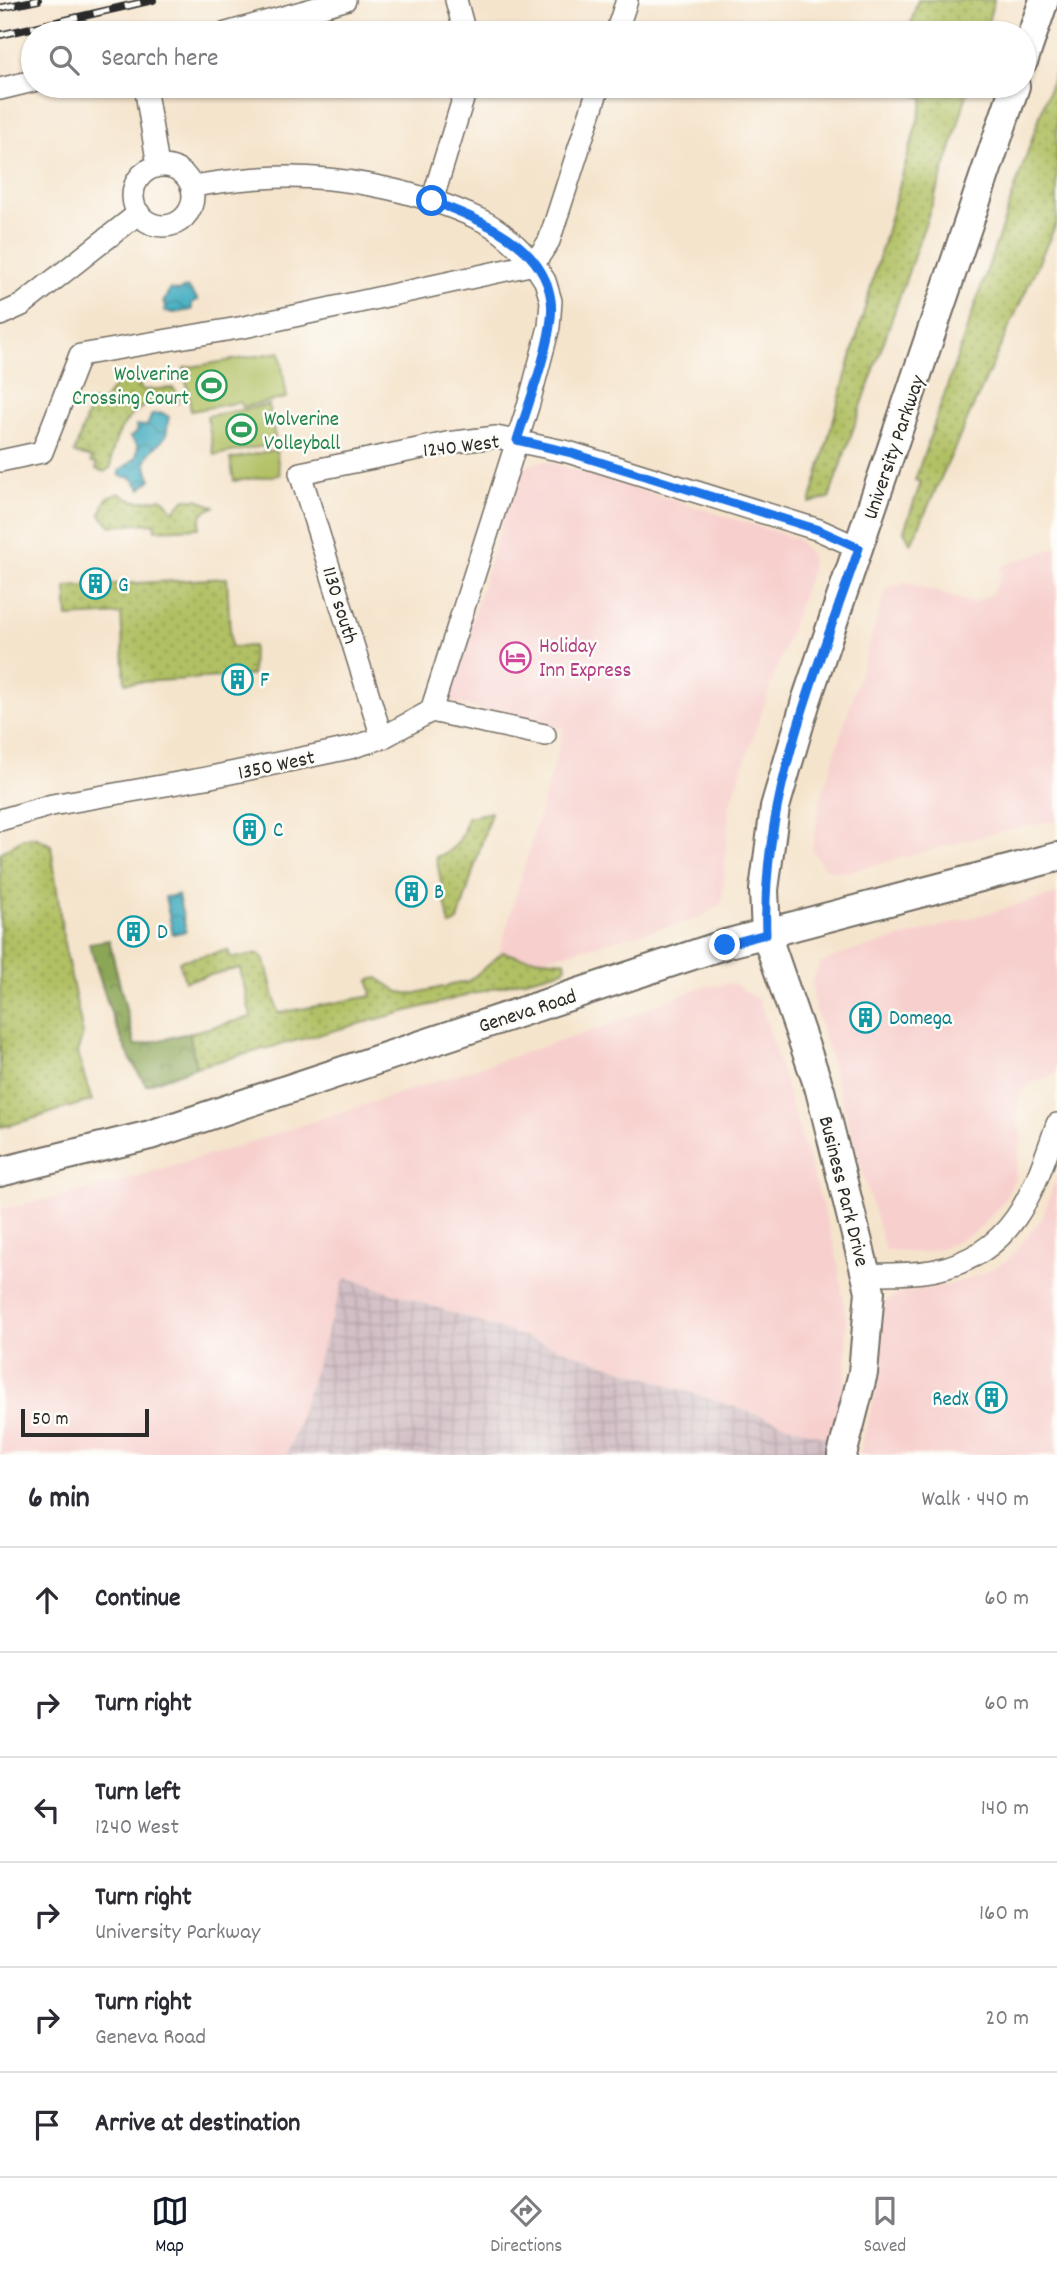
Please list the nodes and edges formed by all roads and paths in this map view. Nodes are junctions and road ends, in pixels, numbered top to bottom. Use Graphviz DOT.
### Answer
graph roads {
  1 [pos="345,0"];
  2 [pos="456,0"];
  3 [pos="627,0"];
  4 [pos="1044,0"];
  5 [pos="269,21"];
  6 [pos="461,21"];
  7 [pos="620,21"];
  8 [pos="1036,24"];
  9 [pos="21,84"];
  10 [pos="0,89"];
  11 [pos="147,98"];
  12 [pos="463,98"];
  13 [pos="595,98"];
  14 [pos="1011,98"];
  15 [pos="158,166"];
  16 [pos="191,186"];
  17 [pos="432,201"];
  18 [pos="139,214"];
  19 [pos="534,264"];
  20 [pos="0,315"];
  21 [pos="517,440"];
  22 [pos="0,461"];
  23 [pos="300,473"];
  24 [pos="859,548"];
  25 [pos="431,711"];
  26 [pos="545,735"];
  27 [pos="382,738"];
  28 [pos="0,821"];
  29 [pos="1057,856"];
  30 [pos="766,934"];
  31 [pos="1057,1124"];
  32 [pos="0,1172"];
  33 [pos="866,1275"];
  34 [pos="842,1455"];
  1 -- 5 [label="street"];
  2 -- 6 [label="street"];
  3 -- 7 [label="street"];
  4 -- 8 [label="main road"];
  9 -- 10 [label="street"];
  11 -- 15 [label="street"];
  12 -- 17 [label="street"];
  13 -- 19 [label="street"];
  14 -- 24 [label="main road, University Parkway"];
  15 -- 16 [label="street"];
  15 -- 18 [label="street"];
  16 -- 17 [label="street"];
  16 -- 18 [label="street"];
  17 -- 19 [label="street"];
  18 -- 20 [label="street"];
  19 -- 21 [label="street"];
  19 -- 22 [label="street"];
  21 -- 23 [label="street, 1240 West"];
  21 -- 24 [label="street, 1240 West"];
  21 -- 25 [label="street"];
  23 -- 27 [label="street, 1130 south"];
  24 -- 30 [label="main road, University Parkway"];
  25 -- 26 [label="street"];
  25 -- 27 [label="street, 1350 West"];
  27 -- 28 [label="street, 1350 West"];
  29 -- 30 [label="main road, Geneva Road"];
  30 -- 32 [label="main road, Geneva Road"];
  30 -- 33 [label="main road, Business Park Drive"];
  31 -- 33 [label="street"];
  33 -- 34 [label="main road, Business Park Drive"];
}
